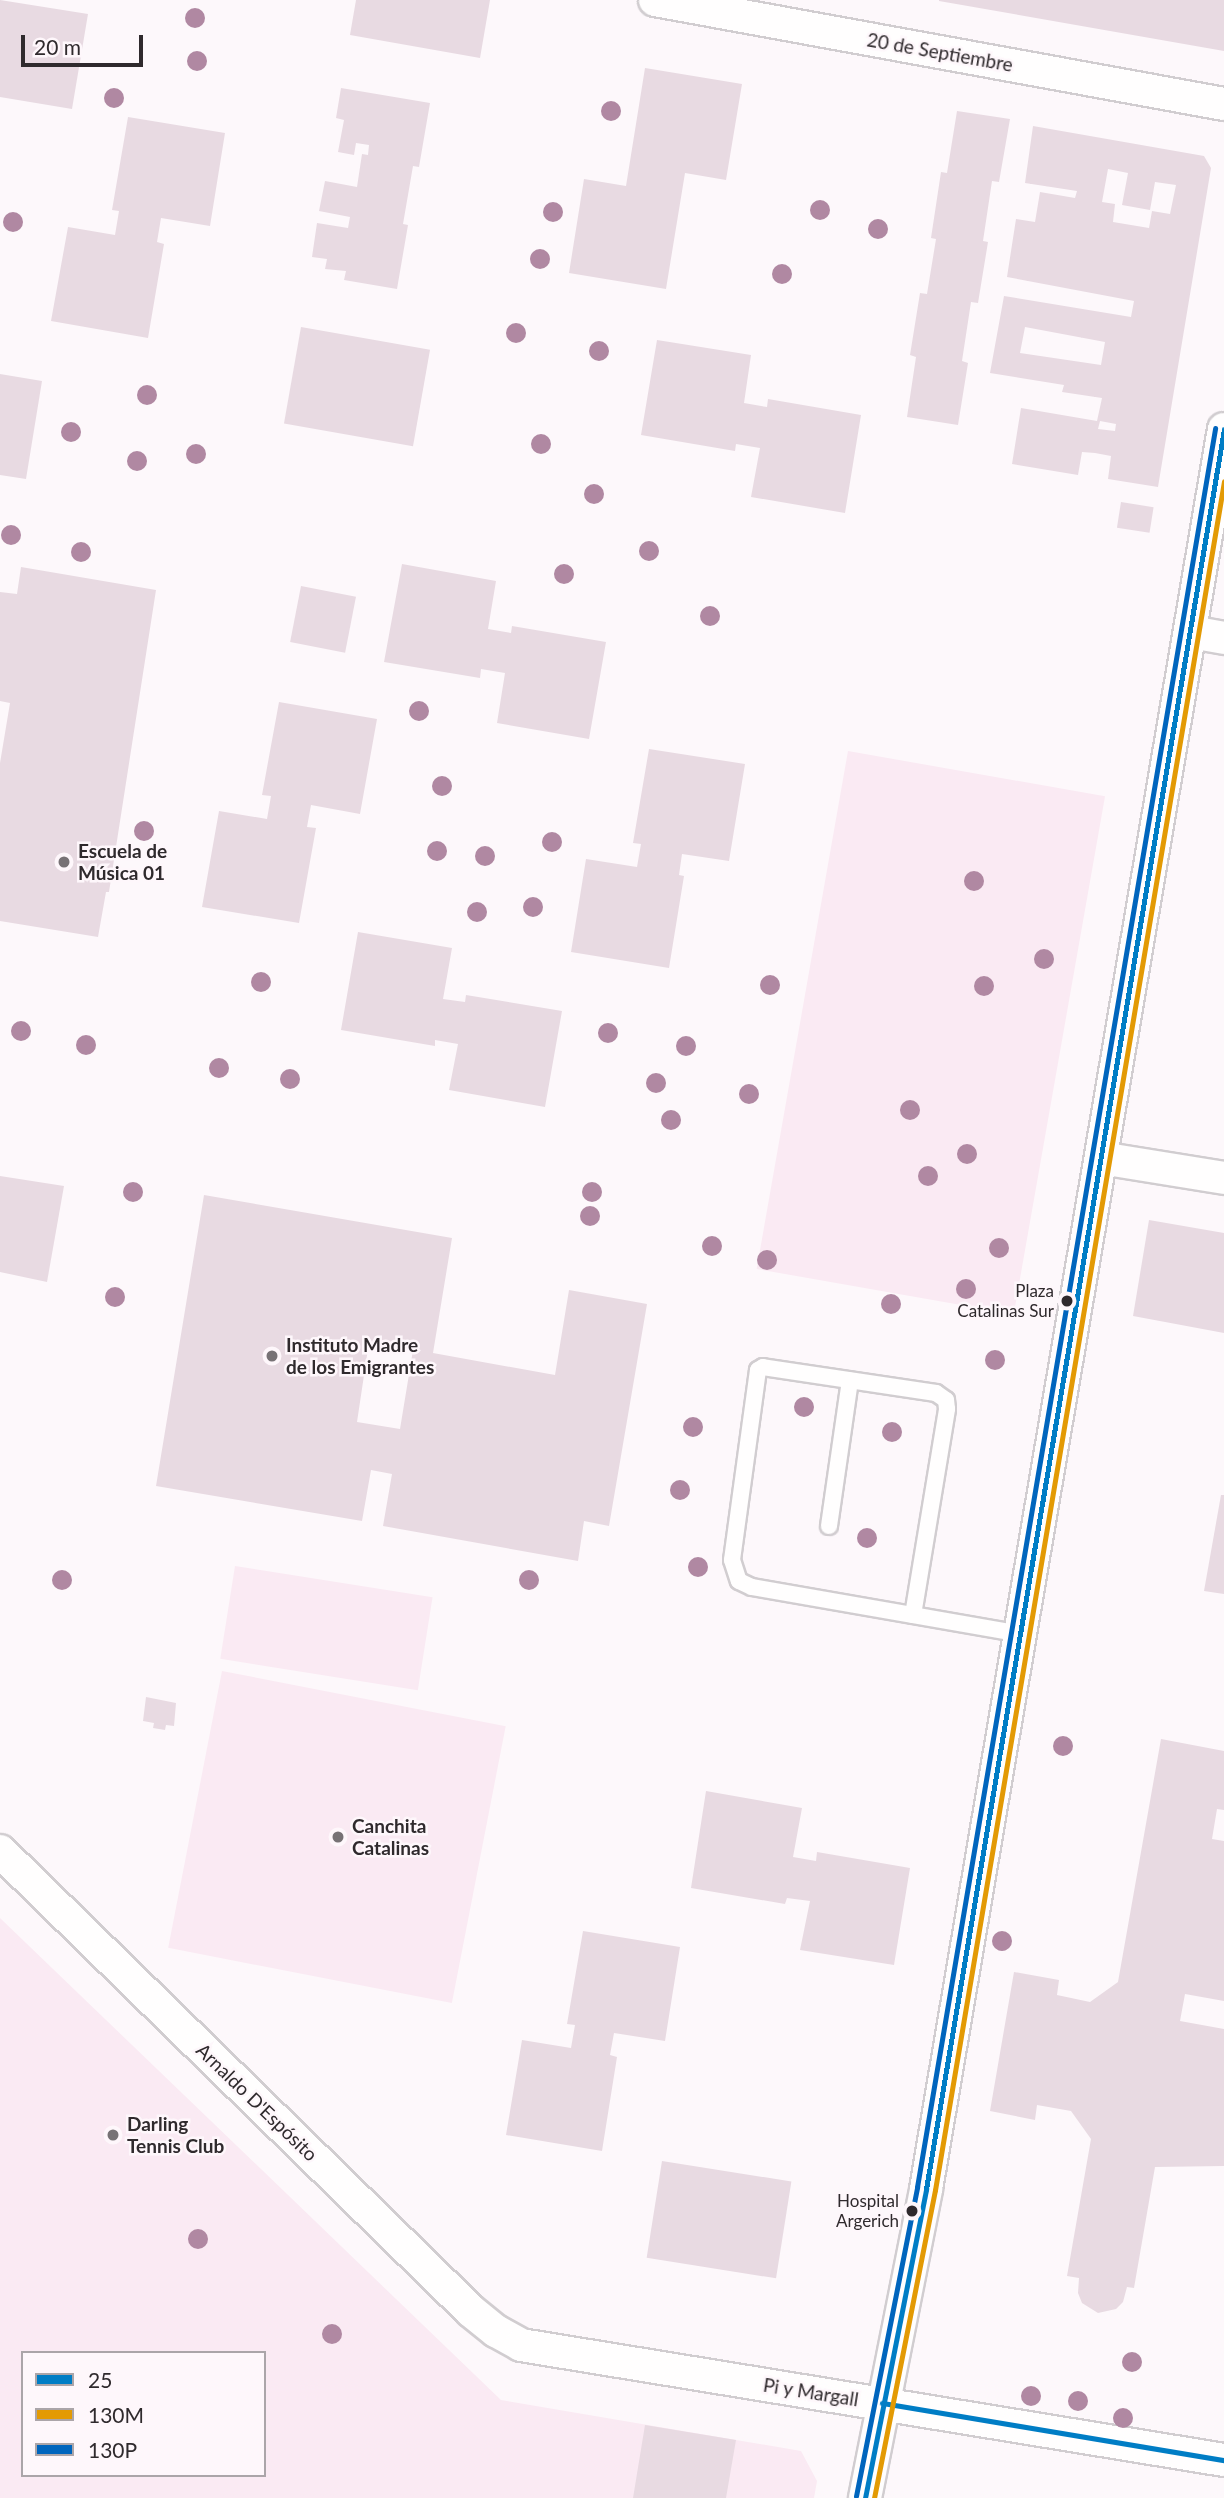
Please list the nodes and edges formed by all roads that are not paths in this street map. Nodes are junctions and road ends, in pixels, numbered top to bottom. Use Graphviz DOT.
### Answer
graph roads {
  1 [pos="655,0"];
  2 [pos="1224,104"];
  3 [pos="1224,429"];
  4 [pos="1191,632"];
  5 [pos="1224,638"];
  6 [pos="1101,1158"];
  7 [pos="1224,1178"];
  8 [pos="850,1381"];
  9 [pos="829,1526"];
  10 [pos="913,1615"];
  11 [pos="1020,1634"];
  12 [pos="0,1851"];
  13 [pos="521,2345"];
  14 [pos="882,2403"];
  15 [pos="1224,2460"];
  16 [pos="865,2498"];
  1 -- 2 [label="street, 20 de Septiembre"];
  3 -- 4 [label="street"];
  4 -- 5 [label="street"];
  4 -- 6 [label="street"];
  6 -- 7 [label="street"];
  6 -- 11 [label="street"];
  8 -- 9 [label="lane"];
  8 -- 10 [label="lane"];
  8 -- 10 [label="lane"];
  10 -- 11 [label="lane"];
  11 -- 14 [label="street"];
  12 -- 13 [label="street, Arnaldo D'Espósito"];
  13 -- 14 [label="street, Pi y Margall"];
  14 -- 15 [label="street, Pi y Margall"];
  14 -- 16 [label="street"];
}
